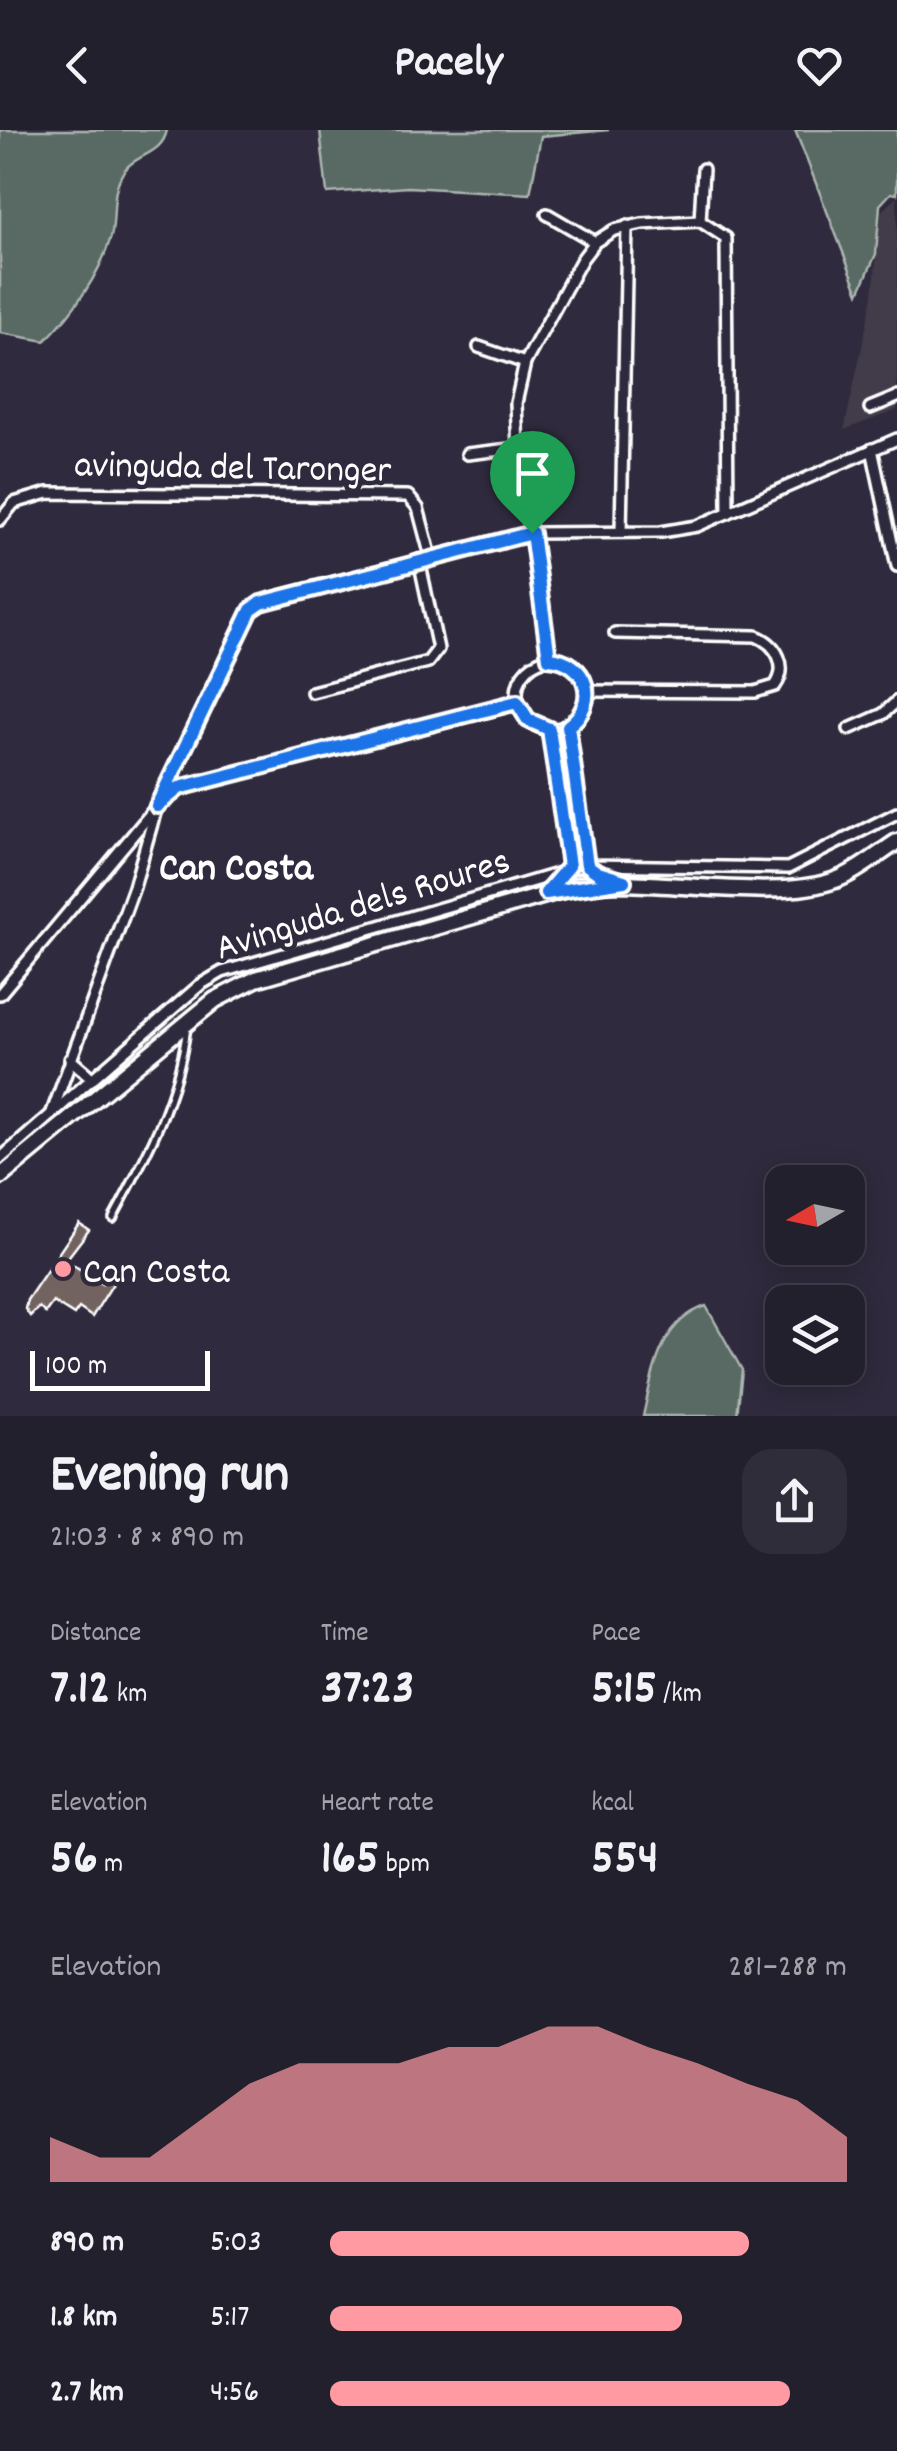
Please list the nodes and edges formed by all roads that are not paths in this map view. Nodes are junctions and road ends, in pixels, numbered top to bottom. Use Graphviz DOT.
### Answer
graph roads {
  1 [pos="703,169"];
  2 [pos="547,214"];
  3 [pos="700,221"];
  4 [pos="627,226"];
  5 [pos="595,242"];
  6 [pos="479,346"];
  7 [pos="524,363"];
  8 [pos="897,397"];
  9 [pos="870,408"];
  10 [pos="897,439"];
  11 [pos="518,448"];
  12 [pos="872,448"];
  13 [pos="467,454"];
  14 [pos="728,514"];
  15 [pos="0,520"];
  16 [pos="622,532"];
  17 [pos="532,533"];
  18 [pos="896,549"];
  19 [pos="432,557"];
  20 [pos="419,560"];
  21 [pos="897,566"];
  22 [pos="615,633"];
  23 [pos="549,658"];
  24 [pos="588,691"];
  25 [pos="312,692"];
  26 [pos="517,702"];
  27 [pos="896,705"];
  28 [pos="568,726"];
  29 [pos="549,729"];
  30 [pos="849,729"];
  31 [pos="157,806"];
  32 [pos="897,814"];
  33 [pos="897,842"];
  34 [pos="587,865"];
  35 [pos="568,868"];
  36 [pos="624,881"];
  37 [pos="580,885"];
  38 [pos="546,893"];
  39 [pos="0,994"];
  40 [pos="188,1021"];
  41 [pos="70,1060"];
  42 [pos="94,1079"];
  43 [pos="50,1115"];
  44 [pos="0,1159"];
  45 [pos="0,1177"];
  46 [pos="112,1218"];
  1 -- 3 [label="street"];
  2 -- 5 [label="street"];
  3 -- 4 [label="street"];
  3 -- 14 [label="street"];
  4 -- 5 [label="street"];
  4 -- 16 [label="street"];
  5 -- 7 [label="street"];
  6 -- 7 [label="street"];
  7 -- 11 [label="street"];
  8 -- 9 [label="street"];
  10 -- 12 [label="street"];
  11 -- 13 [label="street"];
  11 -- 17 [label="street"];
  12 -- 14 [label="street"];
  12 -- 18 [label="street"];
  14 -- 16 [label="street"];
  15 -- 19 [label="street, avinguda del Taronger"];
  16 -- 17 [label="street"];
  17 -- 19 [label="street"];
  17 -- 23 [label="street"];
  18 -- 21 [label="street"];
  19 -- 20 [label="street"];
  20 -- 25 [label="street"];
  20 -- 31 [label="street"];
  22 -- 24 [label="street"];
  23 -- 24 [label="street"];
  23 -- 26 [label="street"];
  24 -- 28 [label="street"];
  26 -- 29 [label="street"];
  26 -- 31 [label="street"];
  27 -- 30 [label="street"];
  28 -- 29 [label="street"];
  28 -- 34 [label="street"];
  29 -- 35 [label="street"];
  31 -- 39 [label="street"];
  31 -- 41 [label="street"];
  32 -- 34 [label="street"];
  33 -- 36 [label="street"];
  34 -- 35 [label="street"];
  34 -- 36 [label="street"];
  34 -- 37 [label="street"];
  35 -- 37 [label="street"];
  35 -- 38 [label="street"];
  35 -- 42 [label="street, Avinguda dels Roures"];
  36 -- 37 [label="street"];
  37 -- 38 [label="street"];
  38 -- 40 [label="street"];
  40 -- 45 [label="street"];
  40 -- 46 [label="lane"];
  41 -- 42 [label="street"];
  41 -- 43 [label="street"];
  42 -- 43 [label="street, Avinguda dels Roures"];
  43 -- 44 [label="street, Avinguda dels Roures"];
}
